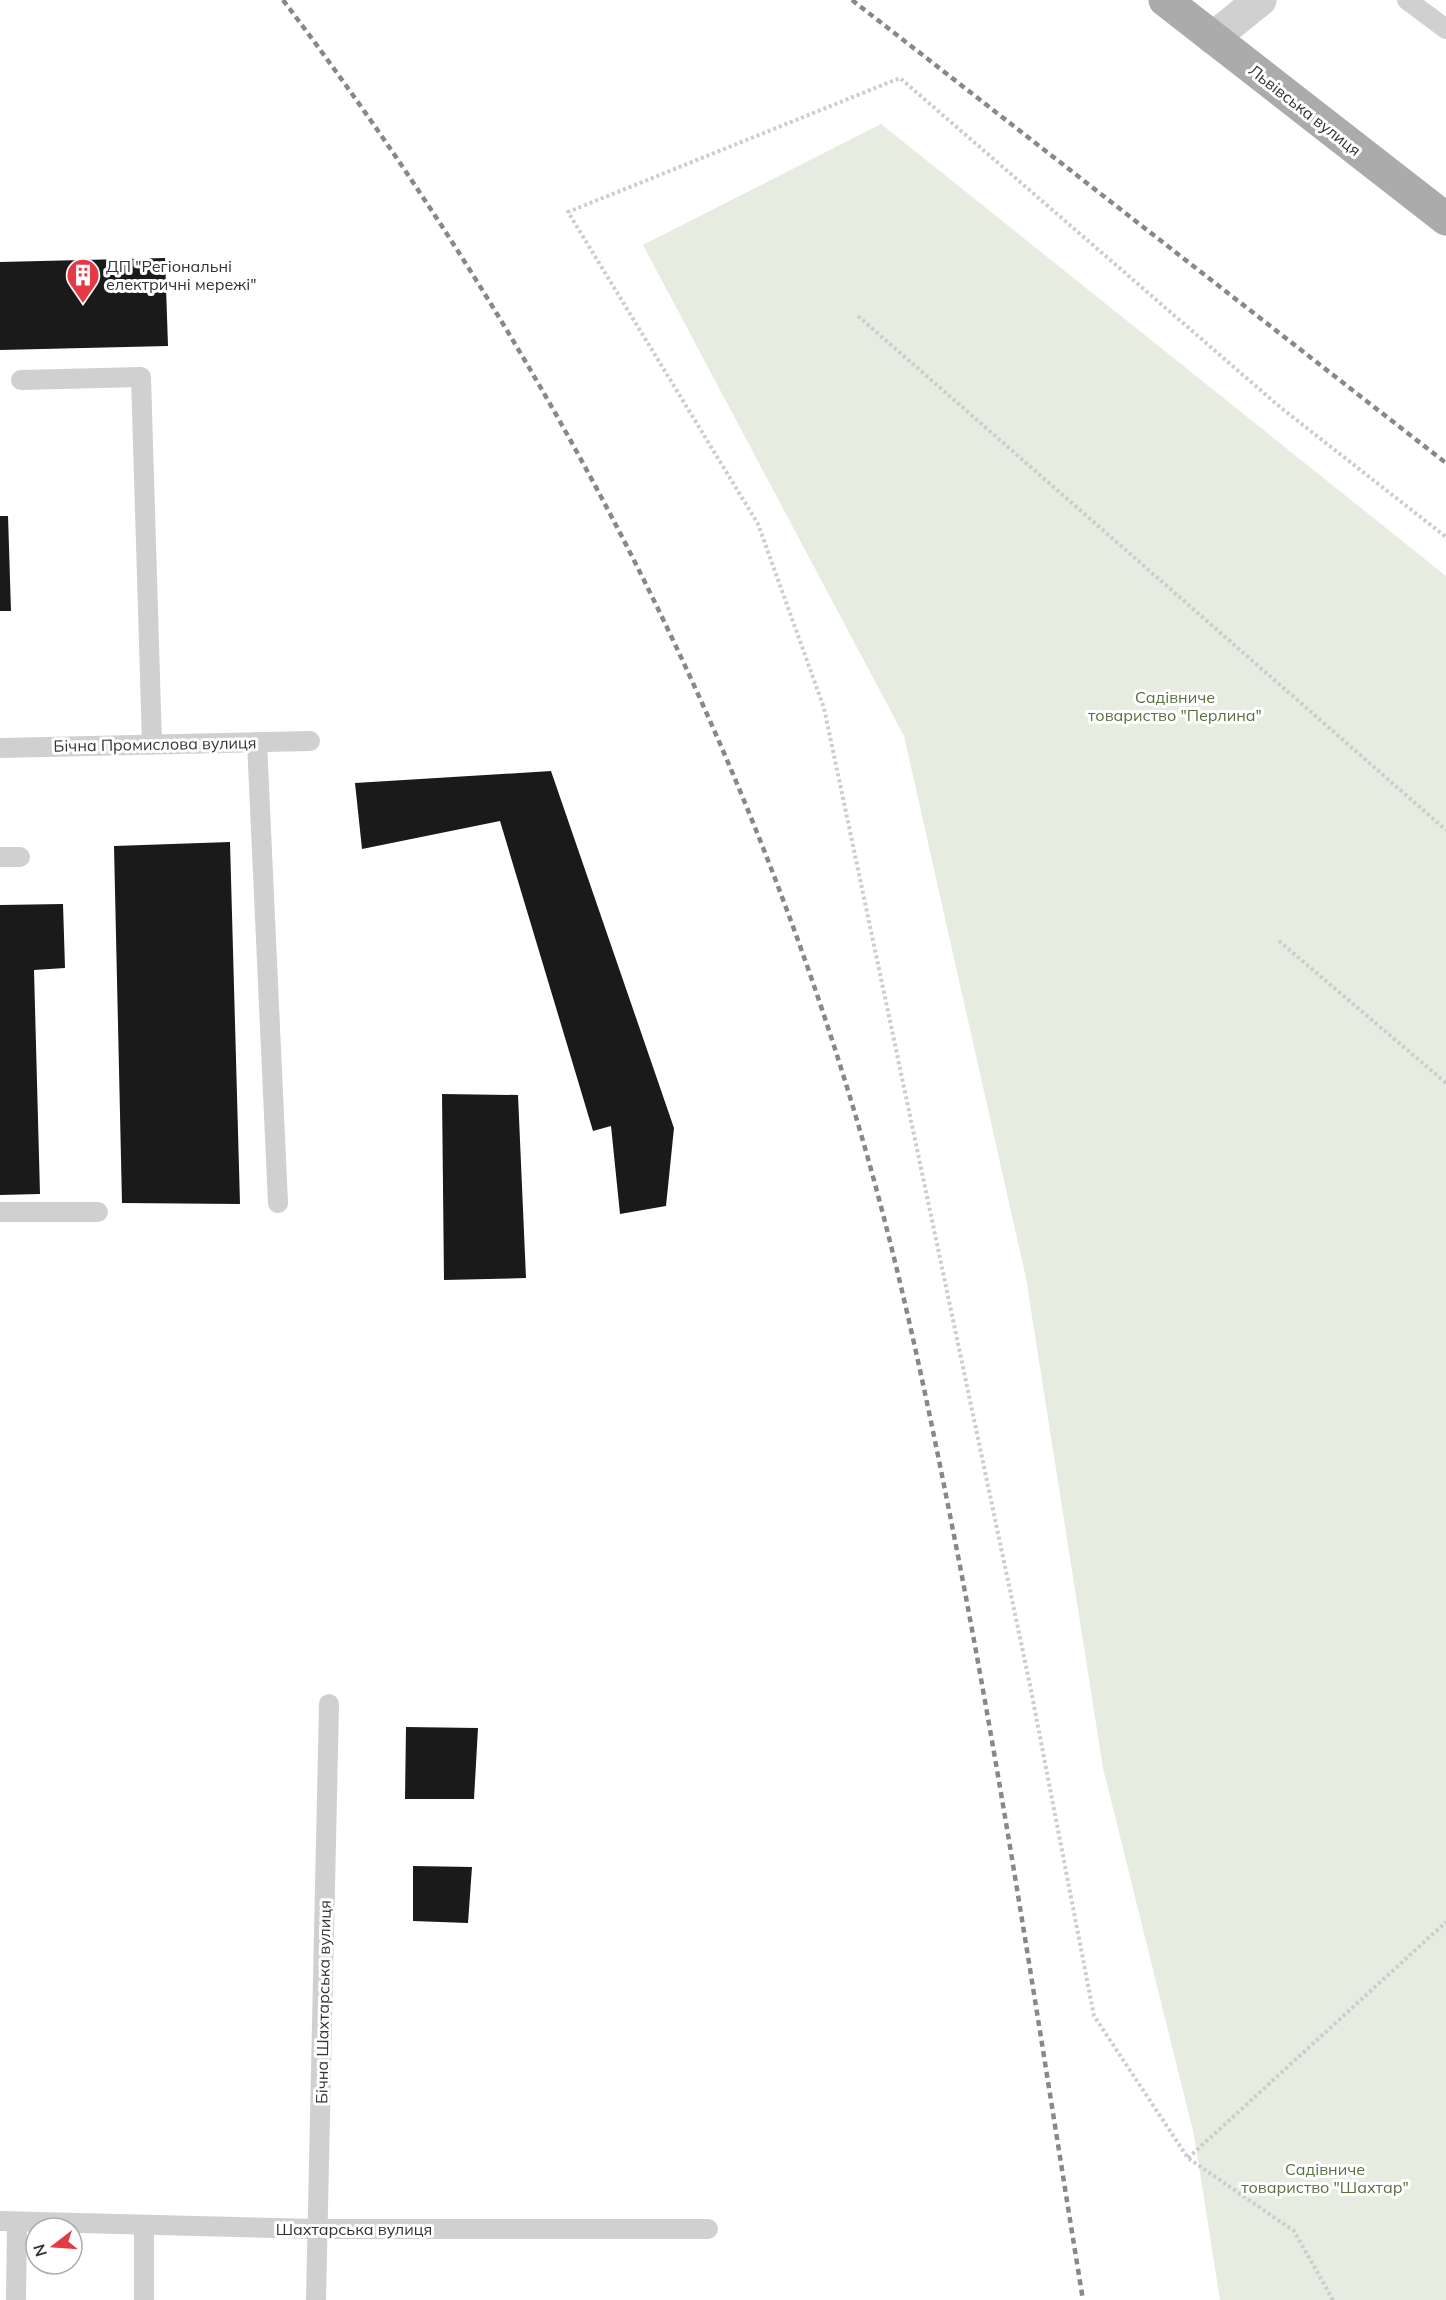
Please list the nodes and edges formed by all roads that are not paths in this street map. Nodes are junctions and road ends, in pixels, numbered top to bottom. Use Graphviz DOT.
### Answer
graph roads {
  1 [pos="1165,0"];
  2 [pos="1260,0"];
  3 [pos="1407,0"];
  4 [pos="1446,29"];
  5 [pos="1213,39"];
  6 [pos="1446,219"];
  7 [pos="21,380"];
  8 [pos="310,741"];
  9 [pos="257,742"];
  10 [pos="152,744"];
  11 [pos="0,748"];
  12 [pos="0,857"];
  13 [pos="20,857"];
  14 [pos="278,1203"];
  15 [pos="0,1212"];
  16 [pos="98,1212"];
  17 [pos="329,1704"];
  18 [pos="9,2222"];
  19 [pos="144,2226"];
  20 [pos="318,2229"];
  21 [pos="708,2229"];
  22 [pos="16,2300"];
  23 [pos="144,2300"];
  24 [pos="316,2300"];
  1 -- 5 [label="main road, Львівська вулиця"];
  2 -- 5 [label="street"];
  3 -- 4 [label="lane"];
  5 -- 6 [label="main road, Львівська вулиця"];
  7 -- 10 [label="lane"];
  8 -- 9 [label="lane, Бічна Промислова вулиця"];
  9 -- 10 [label="lane, Бічна Промислова вулиця"];
  9 -- 14 [label="lane"];
  10 -- 11 [label="lane, Бічна Промислова вулиця"];
  12 -- 13 [label="lane"];
  15 -- 16 [label="lane"];
  17 -- 20 [label="lane, Бічна Шахтарська вулиця"];
  18 -- 19 [label="lane, Шахтарська вулиця"];
  18 -- 22 [label="lane"];
  19 -- 20 [label="lane, Шахтарська вулиця"];
  19 -- 23 [label="lane"];
  20 -- 21 [label="lane, Шахтарська вулиця"];
  20 -- 24 [label="lane, Бічна Шахтарська вулиця"];
}
